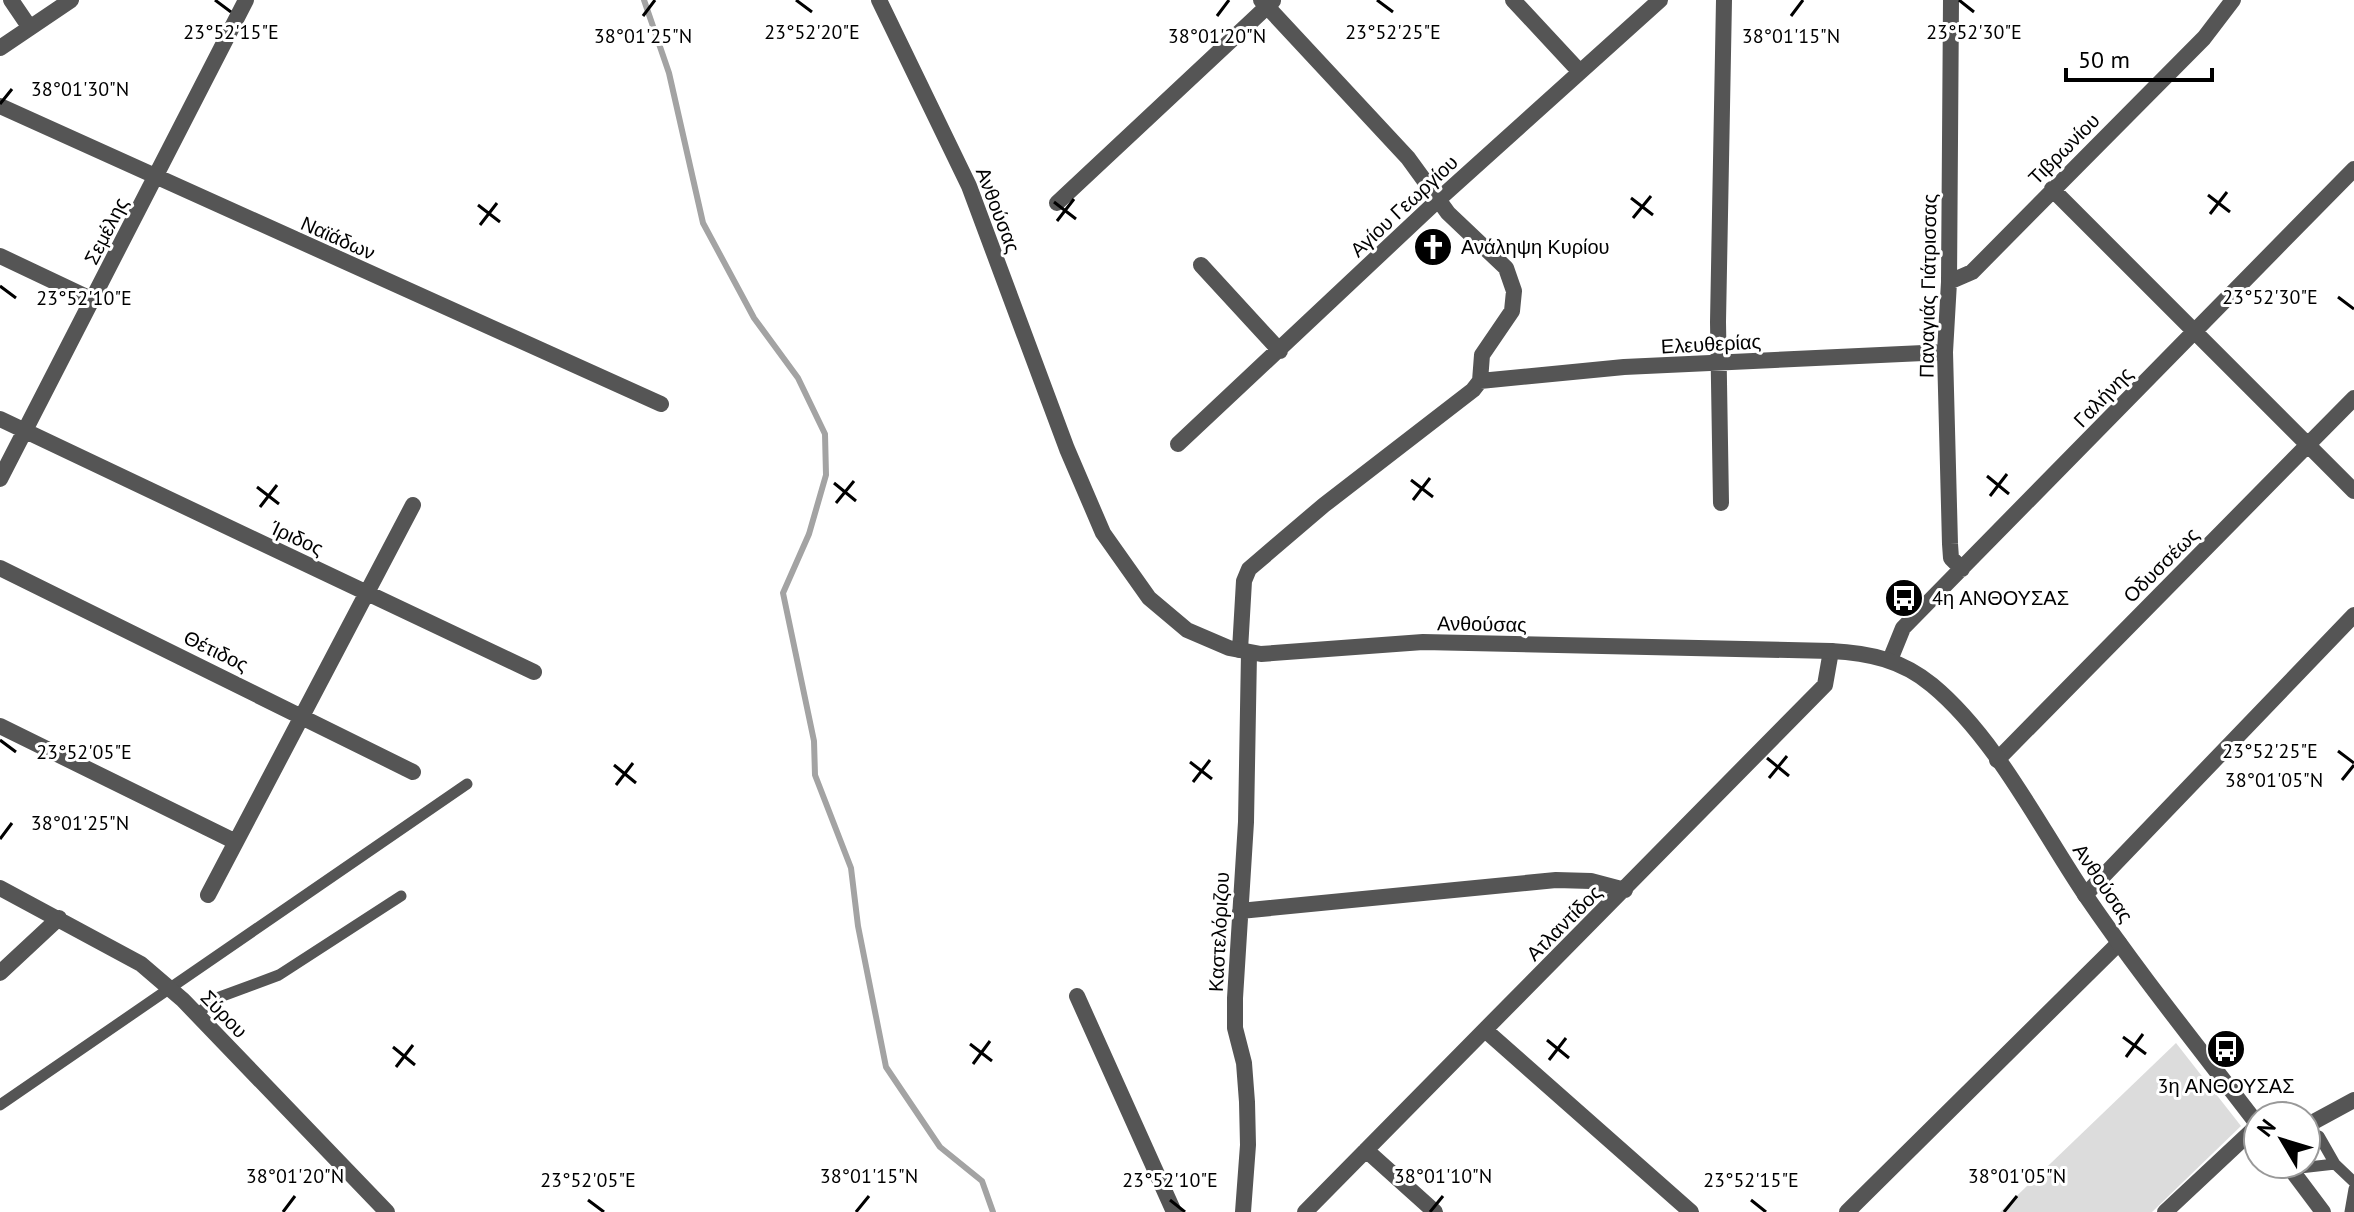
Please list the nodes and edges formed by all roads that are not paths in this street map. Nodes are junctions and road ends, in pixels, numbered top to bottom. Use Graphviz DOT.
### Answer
graph roads {
  1 [pos="11,0"];
  2 [pos="71,0"];
  3 [pos="246,0"];
  4 [pos="879,0"];
  5 [pos="1513,0"];
  6 [pos="1660,0"];
  7 [pos="1724,0"];
  8 [pos="1951,0"];
  9 [pos="2233,0"];
  10 [pos="1267,2"];
  11 [pos="30,28"];
  12 [pos="0,48"];
  13 [pos="1580,72"];
  14 [pos="0,106"];
  15 [pos="2354,169"];
  16 [pos="156,179"];
  17 [pos="2052,189"];
  18 [pos="1438,200"];
  19 [pos="1057,203"];
  20 [pos="0,256"];
  21 [pos="1201,265"];
  22 [pos="1949,282"];
  23 [pos="93,300"];
  24 [pos="2194,332"];
  25 [pos="1280,351"];
  26 [pos="1945,352"];
  27 [pos="1719,364"];
  28 [pos="1480,381"];
  29 [pos="2354,398"];
  30 [pos="661,404"];
  31 [pos="0,419"];
  32 [pos="25,431"];
  33 [pos="1178,444"];
  34 [pos="2308,445"];
  35 [pos="0,479"];
  36 [pos="2354,491"];
  37 [pos="1721,503"];
  38 [pos="413,505"];
  39 [pos="0,568"];
  40 [pos="1962,569"];
  41 [pos="367,593"];
  42 [pos="2354,615"];
  43 [pos="1831,651"];
  44 [pos="1244,652"];
  45 [pos="1890,660"];
  46 [pos="534,672"];
  47 [pos="303,715"];
  48 [pos="0,726"];
  49 [pos="1997,760"];
  50 [pos="413,772"];
  51 [pos="467,784"];
  52 [pos="236,842"];
  53 [pos="0,888"];
  54 [pos="1625,890"];
  55 [pos="208,895"];
  56 [pos="2085,895"];
  57 [pos="401,896"];
  58 [pos="1240,911"];
  59 [pos="59,918"];
  60 [pos="2119,943"];
  61 [pos="0,973"];
  62 [pos="171,990"];
  63 [pos="1077,996"];
  64 [pos="197,1014"];
  65 [pos="1485,1030"];
  66 [pos="2354,1100"];
  67 [pos="2242,1104"];
  68 [pos="0,1105"];
  69 [pos="2322,1124"];
  70 [pos="2242,1140"];
  71 [pos="2322,1145"];
  72 [pos="1366,1150"];
  73 [pos="2335,1164"];
  74 [pos="2322,1165"];
  75 [pos="2299,1180"];
  76 [pos="2354,1182"];
  77 [pos="2354,1189"];
  78 [pos="387,1212"];
  79 [pos="1174,1212"];
  80 [pos="1243,1212"];
  81 [pos="1305,1212"];
  82 [pos="1435,1212"];
  83 [pos="1691,1212"];
  84 [pos="1847,1212"];
  85 [pos="2165,1212"];
  86 [pos="2323,1212"];
  87 [pos="2350,1212"];
  1 -- 11 [label="street"];
  2 -- 11 [label="street"];
  3 -- 16 [label="street, Σεμέλης"];
  4 -- 44 [label="street, Ανθούσας"];
  5 -- 13 [label="street"];
  6 -- 13 [label="street, Αγίου Γεωργίου"];
  7 -- 27 [label="street"];
  8 -- 22 [label="street, Παναγιάς Γιάτρισσας"];
  9 -- 17 [label="street, Τιβρωνίου"];
  10 -- 18 [label="street"];
  10 -- 19 [label="street"];
  11 -- 12 [label="street"];
  13 -- 18 [label="street, Αγίου Γεωργίου"];
  14 -- 16 [label="street, Ναϊάδων"];
  15 -- 24 [label="street, Γαλήνης"];
  16 -- 23 [label="street, Σεμέλης"];
  16 -- 30 [label="street, Ναϊάδων"];
  17 -- 22 [label="street, Τιβρωνίου"];
  17 -- 24 [label="street"];
  18 -- 25 [label="street, Αγίου Γεωργίου"];
  18 -- 28 [label="street"];
  20 -- 23 [label="street"];
  21 -- 25 [label="street"];
  22 -- 26 [label="street, Παναγιάς Γιάτρισσας"];
  23 -- 32 [label="street, Σεμέλης"];
  24 -- 34 [label="street"];
  24 -- 40 [label="street, Γαλήνης"];
  25 -- 33 [label="street, Αγίου Γεωργίου"];
  26 -- 27 [label="street, Ελευθερίας"];
  26 -- 40 [label="street, Παναγιάς Γιάτρισσας"];
  27 -- 28 [label="street, Ελευθερίας"];
  27 -- 37 [label="street"];
  28 -- 44 [label="street, Καστελόριζου"];
  29 -- 34 [label="street, Οδυσσέως"];
  31 -- 32 [label="street, Ίριδος"];
  32 -- 35 [label="street, Σεμέλης"];
  32 -- 41 [label="street, Ίριδος"];
  34 -- 36 [label="street"];
  34 -- 49 [label="street, Οδυσσέως"];
  38 -- 41 [label="street"];
  39 -- 47 [label="street, Θέτιδος"];
  40 -- 45 [label="street, Γαλήνης"];
  41 -- 46 [label="street, Ίριδος"];
  41 -- 47 [label="street"];
  42 -- 56 [label="street"];
  43 -- 44 [label="street, Ανθούσας"];
  43 -- 45 [label="street, Ανθούσας"];
  43 -- 54 [label="street, Ατλαντίδος"];
  44 -- 58 [label="street, Καστελόριζου"];
  45 -- 49 [label="street, Ανθούσας"];
  47 -- 50 [label="street, Θέτιδος"];
  47 -- 52 [label="street"];
  48 -- 52 [label="street"];
  49 -- 56 [label="street, Ανθούσας"];
  51 -- 62 [label="lane"];
  52 -- 55 [label="street"];
  53 -- 59 [label="street, Σύρου"];
  54 -- 58 [label="street"];
  54 -- 65 [label="street, Ατλαντίδος"];
  56 -- 60 [label="street, Ανθούσας"];
  57 -- 64 [label="lane"];
  58 -- 80 [label="street, Καστελόριζου"];
  59 -- 61 [label="street"];
  59 -- 62 [label="street, Σύρου"];
  60 -- 67 [label="street, Ανθούσας"];
  60 -- 84 [label="street"];
  62 -- 64 [label="street, Σύρου"];
  62 -- 68 [label="lane"];
  63 -- 79 [label="street"];
  64 -- 78 [label="street, Σύρου"];
  65 -- 72 [label="street, Ατλαντίδος"];
  65 -- 83 [label="street"];
  66 -- 69 [label="street"];
  70 -- 85 [label="street"];
  71 -- 73 [label="lane"];
  72 -- 81 [label="street, Ατλαντίδος"];
  72 -- 82 [label="street"];
  73 -- 74 [label="lane"];
  73 -- 76 [label="lane"];
  75 -- 86 [label="street"];
  77 -- 87 [label="lane"];
}
